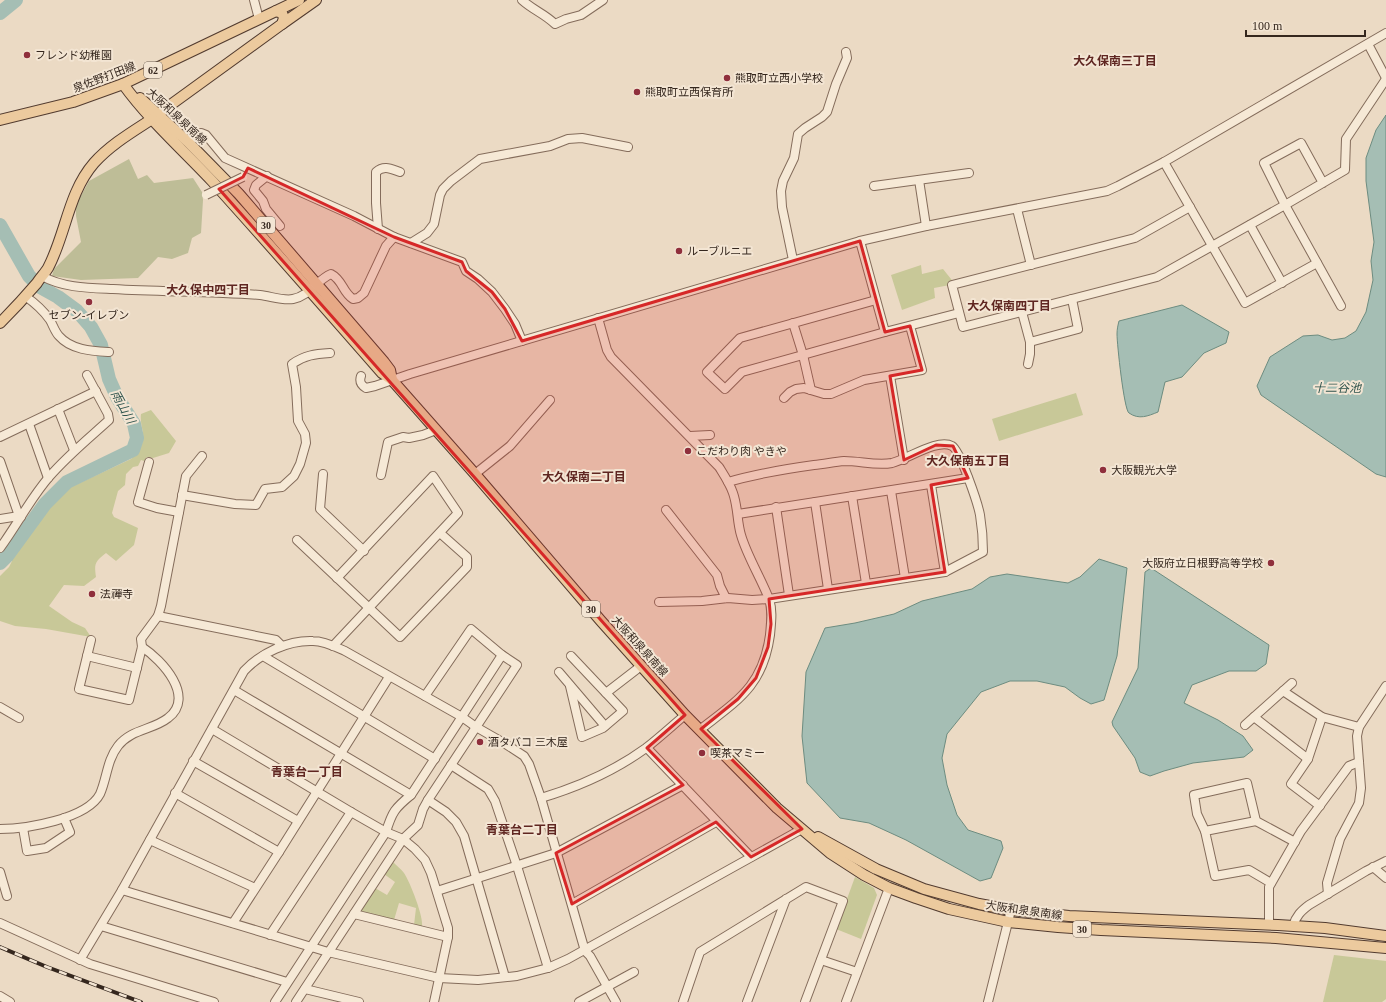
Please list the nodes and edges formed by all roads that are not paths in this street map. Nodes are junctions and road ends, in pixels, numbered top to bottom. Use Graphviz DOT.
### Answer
graph roads {
  1 [pos="254,0"];
  2 [pos="299,0"];
  3 [pos="316,0"];
  4 [pos="604,0"];
  5 [pos="526,1"];
  6 [pos="276,11"];
  7 [pos="259,19"];
  8 [pos="282,24"];
  9 [pos="1386,33"];
  10 [pos="1368,44"];
  11 [pos="846,52"];
  12 [pos="1386,78"];
  13 [pos="123,84"];
  14 [pos="155,116"];
  15 [pos="0,120"];
  16 [pos="188,142"];
  17 [pos="628,147"];
  18 [pos="1164,162"];
  19 [pos="248,168"];
  20 [pos="400,172"];
  21 [pos="969,173"];
  22 [pos="267,176"];
  23 [pos="919,180"];
  24 [pos="1323,183"];
  25 [pos="874,186"];
  26 [pos="206,195"];
  27 [pos="1285,205"];
  28 [pos="1190,207"];
  29 [pos="1017,209"];
  30 [pos="1250,225"];
  31 [pos="280,226"];
  32 [pos="926,226"];
  33 [pos="378,229"];
  34 [pos="394,237"];
  35 [pos="860,241"];
  36 [pos="411,243"];
  37 [pos="1212,246"];
  38 [pos="793,260"];
  39 [pos="1317,263"];
  40 [pos="1031,265"];
  41 [pos="40,278"];
  42 [pos="1282,283"];
  43 [pos="313,287"];
  44 [pos="29,292"];
  45 [pos="1072,299"];
  46 [pos="876,300"];
  47 [pos="1341,306"];
  48 [pos="1022,312"];
  49 [pos="959,313"];
  50 [pos="598,318"];
  51 [pos="0,323"];
  52 [pos="793,324"];
  53 [pos="910,326"];
  54 [pos="885,332"];
  55 [pos="522,341"];
  56 [pos="1030,342"];
  57 [pos="108,352"];
  58 [pos="330,353"];
  59 [pos="803,355"];
  60 [pos="1028,364"];
  61 [pos="87,375"];
  62 [pos="361,376"];
  63 [pos="890,376"];
  64 [pos="392,380"];
  65 [pos="811,390"];
  66 [pos="96,391"];
  67 [pos="784,398"];
  68 [pos="550,400"];
  69 [pos="58,409"];
  70 [pos="28,424"];
  71 [pos="436,430"];
  72 [pos="710,435"];
  73 [pos="690,436"];
  74 [pos="0,437"];
  75 [pos="74,450"];
  76 [pos="202,456"];
  77 [pos="904,460"];
  78 [pos="0,461"];
  79 [pos="149,462"];
  80 [pos="323,474"];
  81 [pos="475,474"];
  82 [pos="381,475"];
  83 [pos="3,478"];
  84 [pos="48,478"];
  85 [pos="968,478"];
  86 [pos="728,482"];
  87 [pos="931,485"];
  88 [pos="891,491"];
  89 [pos="182,495"];
  90 [pos="852,496"];
  91 [pos="815,502"];
  92 [pos="776,507"];
  93 [pos="666,510"];
  94 [pos="179,512"];
  95 [pos="738,514"];
  96 [pos="20,516"];
  97 [pos="0,519"];
  98 [pos="440,533"];
  99 [pos="297,540"];
  100 [pos="0,548"];
  101 [pos="364,551"];
  102 [pos="945,572"];
  103 [pos="337,578"];
  104 [pos="905,578"];
  105 [pos="866,583"];
  106 [pos="828,589"];
  107 [pos="789,595"];
  108 [pos="726,598"];
  109 [pos="769,599"];
  110 [pos="659,602"];
  111 [pos="368,608"];
  112 [pos="158,616"];
  113 [pos="91,640"];
  114 [pos="282,646"];
  115 [pos="333,646"];
  116 [pos="142,647"];
  117 [pos="502,655"];
  118 [pos="87,656"];
  119 [pos="263,656"];
  120 [pos="571,656"];
  121 [pos="641,666"];
  122 [pos="137,668"];
  123 [pos="559,672"];
  124 [pos="389,677"];
  125 [pos="1292,683"];
  126 [pos="570,686"];
  127 [pos="1386,686"];
  128 [pos="234,690"];
  129 [pos="1283,691"];
  130 [pos="606,693"];
  131 [pos="425,696"];
  132 [pos="0,707"];
  133 [pos="685,715"];
  134 [pos="365,717"];
  135 [pos="462,717"];
  136 [pos="1254,717"];
  137 [pos="1322,717"];
  138 [pos="19,718"];
  139 [pos="1245,725"];
  140 [pos="605,726"];
  141 [pos="1359,727"];
  142 [pos="476,728"];
  143 [pos="212,729"];
  144 [pos="701,729"];
  145 [pos="647,748"];
  146 [pos="341,754"];
  147 [pos="435,759"];
  148 [pos="1308,759"];
  149 [pos="193,762"];
  150 [pos="1359,762"];
  151 [pos="451,765"];
  152 [pos="682,785"];
  153 [pos="317,791"];
  154 [pos="175,793"];
  155 [pos="411,795"];
  156 [pos="540,798"];
  157 [pos="428,800"];
  158 [pos="1320,806"];
  159 [pos="351,812"];
  160 [pos="64,818"];
  161 [pos="1256,821"];
  162 [pos="298,822"];
  163 [pos="716,822"];
  164 [pos="23,828"];
  165 [pos="802,828"];
  166 [pos="0,829"];
  167 [pos="386,832"];
  168 [pos="1205,832"];
  169 [pos="403,839"];
  170 [pos="150,840"];
  171 [pos="1295,842"];
  172 [pos="279,852"];
  173 [pos="556,853"];
  174 [pos="751,857"];
  175 [pos="1386,861"];
  176 [pos="518,866"];
  177 [pos="1373,867"];
  178 [pos="0,872"];
  179 [pos="476,878"];
  180 [pos="1386,878"];
  181 [pos="1271,883"];
  182 [pos="255,888"];
  183 [pos="889,888"];
  184 [pos="122,890"];
  185 [pos="437,891"];
  186 [pos="1328,894"];
  187 [pos="6,896"];
  188 [pos="786,899"];
  189 [pos="572,904"];
  190 [pos="1011,910"];
  191 [pos="354,914"];
  192 [pos="1008,922"];
  193 [pos="0,923"];
  194 [pos="233,923"];
  195 [pos="1269,925"];
  196 [pos="101,926"];
  197 [pos="1293,926"];
  198 [pos="270,934"];
  199 [pos="1386,936"];
  200 [pos="448,937"];
  201 [pos="311,946"];
  202 [pos="1386,948"];
  203 [pos="585,951"];
  204 [pos="328,952"];
  205 [pos="80,960"];
  206 [pos="821,960"];
  207 [pos="548,968"];
  208 [pos="634,972"];
  209 [pos="857,972"];
  210 [pos="505,977"];
  211 [pos="439,978"];
  212 [pos="287,982"];
  213 [pos="608,987"];
  214 [pos="305,989"];
  215 [pos="0,996"];
  216 [pos="9,1002"];
  217 [pos="214,1002"];
  218 [pos="275,1002"];
  219 [pos="296,1002"];
  220 [pos="359,1002"];
  221 [pos="434,1002"];
  222 [pos="579,1002"];
  223 [pos="616,1002"];
  224 [pos="683,1002"];
  225 [pos="748,1002"];
  226 [pos="805,1002"];
  227 [pos="846,1002"];
  228 [pos="988,1002"];
  1 -- 7 [label="street"];
  2 -- 6 [label="main road, 泉佐野打田線 / 62"];
  3 -- 8 [label="main road"];
  4 -- 5 [label="street"];
  6 -- 7 [label="main road, 泉佐野打田線 / 62"];
  6 -- 8 [label="main road"];
  7 -- 13 [label="main road, 泉佐野打田線 / 62"];
  8 -- 14 [label="main road"];
  9 -- 10 [label="street"];
  10 -- 12 [label="street"];
  10 -- 18 [label="street"];
  11 -- 38 [label="street"];
  12 -- 24 [label="street"];
  13 -- 14 [label="main road, 大阪和泉泉南線 / 30"];
  13 -- 15 [label="main road, 泉佐野打田線 / 62"];
  14 -- 16 [label="main road, 大阪和泉泉南線 / 30"];
  14 -- 41 [label="main road"];
  14 -- 43 [label="main road, 大阪和泉泉南線 / 30"];
  16 -- 19 [label="street"];
  16 -- 43 [label="main road, 大阪和泉泉南線 / 30"];
  17 -- 36 [label="street"];
  18 -- 28 [label="street"];
  18 -- 29 [label="street"];
  19 -- 22 [label="street"];
  19 -- 26 [label="street, bridge"];
  20 -- 33 [label="street"];
  21 -- 23 [label="street"];
  22 -- 31 [label="street"];
  22 -- 33 [label="street"];
  23 -- 25 [label="street"];
  23 -- 32 [label="street"];
  24 -- 27 [label="street"];
  24 -- 27 [label="street"];
  27 -- 30 [label="street"];
  27 -- 39 [label="street"];
  28 -- 37 [label="street"];
  28 -- 40 [label="street"];
  29 -- 32 [label="street"];
  29 -- 40 [label="street"];
  30 -- 37 [label="street"];
  30 -- 42 [label="street"];
  32 -- 35 [label="street"];
  33 -- 34 [label="street"];
  34 -- 36 [label="street"];
  34 -- 43 [label="street"];
  35 -- 38 [label="street"];
  35 -- 46 [label="street"];
  36 -- 55 [label="street"];
  37 -- 42 [label="street"];
  37 -- 45 [label="street"];
  38 -- 50 [label="street"];
  39 -- 42 [label="street"];
  39 -- 47 [label="street"];
  40 -- 49 [label="street"];
  41 -- 43 [label="street"];
  41 -- 44 [label="main road"];
  43 -- 64 [label="main road, 大阪和泉泉南線 / 30"];
  44 -- 51 [label="main road"];
  44 -- 57 [label="street"];
  45 -- 48 [label="street"];
  45 -- 56 [label="street"];
  46 -- 52 [label="street"];
  46 -- 54 [label="street"];
  48 -- 49 [label="street"];
  48 -- 56 [label="street"];
  49 -- 53 [label="street"];
  50 -- 55 [label="street"];
  50 -- 73 [label="street"];
  52 -- 59 [label="street"];
  52 -- 59 [label="street"];
  53 -- 54 [label="street"];
  53 -- 63 [label="street"];
  54 -- 59 [label="street"];
  55 -- 64 [label="street"];
  56 -- 60 [label="street"];
  58 -- 89 [label="street"];
  59 -- 65 [label="street"];
  61 -- 66 [label="street"];
  62 -- 64 [label="street"];
  63 -- 65 [label="street"];
  63 -- 77 [label="street"];
  64 -- 71 [label="main road, 大阪和泉泉南線 / 30"];
  65 -- 67 [label="street"];
  66 -- 69 [label="street"];
  66 -- 75 [label="street"];
  68 -- 81 [label="street"];
  69 -- 70 [label="street"];
  69 -- 75 [label="street"];
  70 -- 74 [label="street"];
  70 -- 84 [label="street"];
  71 -- 81 [label="main road, 大阪和泉泉南線 / 30"];
  71 -- 82 [label="street"];
  72 -- 73 [label="street"];
  73 -- 86 [label="street"];
  75 -- 84 [label="street"];
  76 -- 89 [label="street"];
  77 -- 85 [label="street"];
  77 -- 86 [label="street"];
  78 -- 83 [label="street"];
  79 -- 94 [label="street"];
  80 -- 101 [label="street"];
  81 -- 121 [label="main road, 大阪和泉泉南線 / 30"];
  83 -- 96 [label="street"];
  84 -- 96 [label="street"];
  85 -- 87 [label="street"];
  85 -- 102 [label="street"];
  86 -- 95 [label="street"];
  87 -- 88 [label="street"];
  87 -- 102 [label="street"];
  88 -- 90 [label="street"];
  88 -- 104 [label="street"];
  89 -- 94 [label="street"];
  90 -- 91 [label="street"];
  90 -- 105 [label="street"];
  91 -- 92 [label="street"];
  91 -- 106 [label="street"];
  92 -- 95 [label="street"];
  92 -- 107 [label="street"];
  93 -- 108 [label="street"];
  94 -- 112 [label="street"];
  95 -- 109 [label="street"];
  96 -- 97 [label="street"];
  96 -- 100 [label="street"];
  98 -- 101 [label="street"];
  98 -- 111 [label="street"];
  98 -- 111 [label="street"];
  99 -- 103 [label="street"];
  101 -- 103 [label="street"];
  102 -- 104 [label="street"];
  103 -- 111 [label="street"];
  104 -- 105 [label="street"];
  105 -- 106 [label="street"];
  106 -- 107 [label="street"];
  107 -- 109 [label="street"];
  108 -- 109 [label="street"];
  108 -- 110 [label="street"];
  109 -- 144 [label="street"];
  111 -- 115 [label="street"];
  112 -- 114 [label="street"];
  112 -- 116 [label="street"];
  113 -- 118 [label="street"];
  114 -- 115 [label="street"];
  114 -- 119 [label="street"];
  115 -- 124 [label="street"];
  116 -- 122 [label="street"];
  116 -- 160 [label="street"];
  117 -- 131 [label="street"];
  117 -- 135 [label="street"];
  117 -- 142 [label="street"];
  118 -- 122 [label="street"];
  118 -- 122 [label="street"];
  119 -- 128 [label="street"];
  119 -- 134 [label="street"];
  120 -- 130 [label="street"];
  121 -- 130 [label="street"];
  121 -- 133 [label="main road, 大阪和泉泉南線 / 30"];
  123 -- 126 [label="street"];
  124 -- 131 [label="street"];
  124 -- 134 [label="street"];
  125 -- 129 [label="street"];
  126 -- 140 [label="street"];
  126 -- 140 [label="street"];
  127 -- 141 [label="street"];
  128 -- 143 [label="street"];
  128 -- 146 [label="street"];
  129 -- 136 [label="street"];
  129 -- 137 [label="street"];
  130 -- 140 [label="street"];
  131 -- 135 [label="street"];
  132 -- 138 [label="street"];
  133 -- 144 [label="main road, 大阪和泉泉南線 / 30"];
  133 -- 145 [label="street"];
  134 -- 146 [label="street"];
  134 -- 147 [label="street"];
  135 -- 142 [label="street"];
  135 -- 147 [label="street"];
  136 -- 139 [label="street"];
  136 -- 148 [label="street"];
  137 -- 141 [label="street"];
  137 -- 148 [label="street"];
  141 -- 150 [label="street"];
  142 -- 151 [label="street"];
  142 -- 156 [label="street"];
  143 -- 149 [label="street"];
  143 -- 153 [label="street"];
  144 -- 165 [label="main road, 大阪和泉泉南線 / 30"];
  145 -- 152 [label="street"];
  145 -- 156 [label="street"];
  146 -- 153 [label="street"];
  146 -- 155 [label="street"];
  147 -- 155 [label="street"];
  148 -- 158 [label="street"];
  149 -- 154 [label="street"];
  149 -- 162 [label="street"];
  150 -- 158 [label="street"];
  150 -- 186 [label="street"];
  151 -- 157 [label="street"];
  151 -- 176 [label="street"];
  152 -- 163 [label="street"];
  152 -- 173 [label="street"];
  153 -- 159 [label="street"];
  153 -- 162 [label="street"];
  154 -- 170 [label="street"];
  154 -- 172 [label="street"];
  155 -- 167 [label="street"];
  156 -- 173 [label="street"];
  157 -- 169 [label="street"];
  157 -- 179 [label="street"];
  158 -- 171 [label="street"];
  159 -- 167 [label="street"];
  159 -- 198 [label="street"];
  160 -- 164 [label="street"];
  160 -- 164 [label="street"];
  161 -- 168 [label="street"];
  161 -- 168 [label="street"];
  161 -- 171 [label="street"];
  162 -- 172 [label="street"];
  163 -- 174 [label="street"];
  163 -- 189 [label="street"];
  164 -- 166 [label="street"];
  165 -- 174 [label="street"];
  165 -- 183 [label="main road, 大阪和泉泉南線 / 30"];
  165 -- 190 [label="main road, 大阪和泉泉南線 / 30"];
  167 -- 169 [label="street"];
  167 -- 201 [label="street"];
  168 -- 181 [label="street"];
  169 -- 185 [label="street"];
  169 -- 191 [label="street"];
  170 -- 182 [label="street"];
  170 -- 184 [label="street"];
  171 -- 181 [label="street"];
  172 -- 182 [label="street"];
  173 -- 176 [label="street"];
  173 -- 189 [label="street"];
  174 -- 203 [label="street"];
  175 -- 177 [label="street"];
  176 -- 179 [label="street"];
  176 -- 207 [label="street"];
  177 -- 180 [label="street"];
  177 -- 186 [label="street"];
  178 -- 187 [label="street"];
  179 -- 185 [label="street"];
  179 -- 210 [label="street"];
  181 -- 195 [label="street"];
  182 -- 194 [label="street"];
  183 -- 192 [label="main road, 大阪和泉泉南線 / 30"];
  183 -- 209 [label="street"];
  184 -- 194 [label="street"];
  184 -- 196 [label="street"];
  185 -- 200 [label="street"];
  186 -- 197 [label="street"];
  188 -- 206 [label="street"];
  188 -- 224 [label="street"];
  188 -- 225 [label="street"];
  189 -- 203 [label="street"];
  190 -- 192 [label="street"];
  190 -- 195 [label="main road, 大阪和泉泉南線 / 30"];
  191 -- 200 [label="street"];
  191 -- 204 [label="street"];
  192 -- 202 [label="main road, 大阪和泉泉南線 / 30"];
  192 -- 228 [label="street"];
  193 -- 205 [label="street"];
  194 -- 198 [label="street"];
  195 -- 197 [label="main road, 大阪和泉泉南線 / 30"];
  196 -- 205 [label="street"];
  196 -- 212 [label="street"];
  197 -- 199 [label="main road, 大阪和泉泉南線 / 30"];
  198 -- 201 [label="street"];
  200 -- 211 [label="street"];
  201 -- 204 [label="street"];
  201 -- 212 [label="street"];
  203 -- 207 [label="street"];
  203 -- 213 [label="street"];
  204 -- 211 [label="street"];
  204 -- 214 [label="street"];
  205 -- 217 [label="street"];
  206 -- 209 [label="street"];
  206 -- 226 [label="street"];
  207 -- 210 [label="street"];
  208 -- 213 [label="street"];
  209 -- 227 [label="street"];
  210 -- 211 [label="street"];
  211 -- 221 [label="street"];
  212 -- 218 [label="street"];
  213 -- 222 [label="street"];
  213 -- 223 [label="street"];
  214 -- 219 [label="street"];
  214 -- 220 [label="street"];
  215 -- 216 [label="street"];
}
